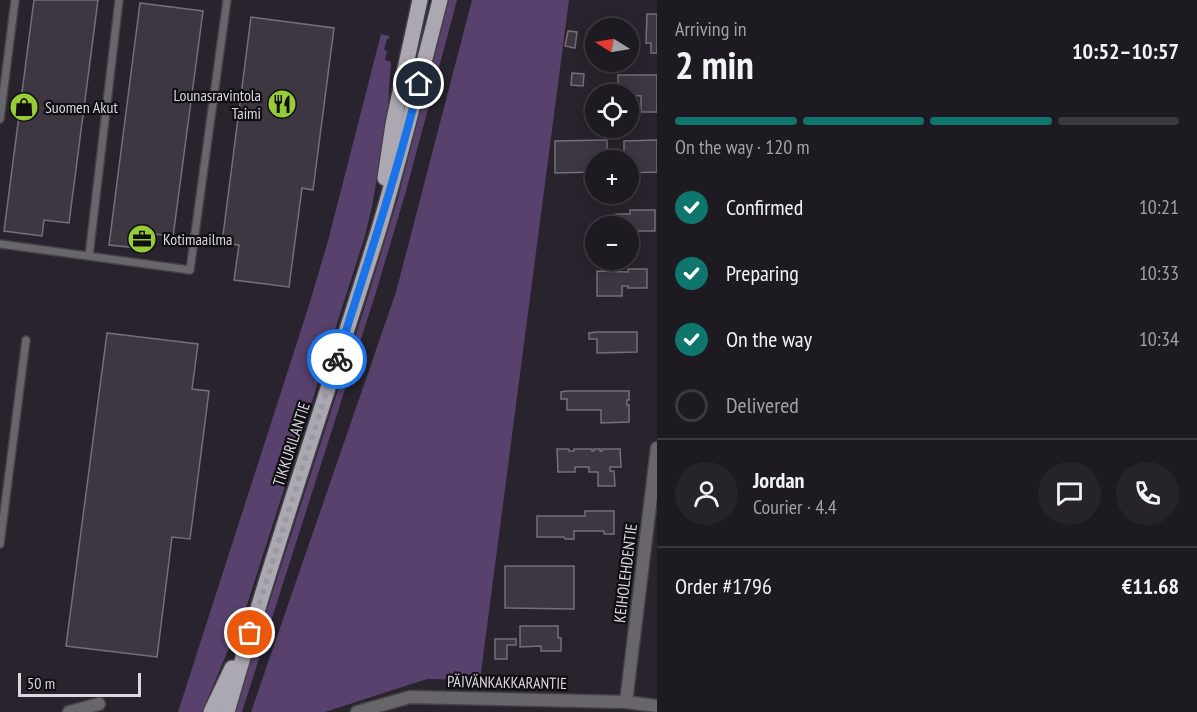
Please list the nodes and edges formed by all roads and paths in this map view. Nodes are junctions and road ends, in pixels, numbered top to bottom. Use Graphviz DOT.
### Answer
graph roads {
  1 [pos="15,0"];
  2 [pos="119,0"];
  3 [pos="227,0"];
  4 [pos="420,0"];
  5 [pos="440,0"];
  6 [pos="0,119"];
  7 [pos="378,231"];
  8 [pos="0,244"];
  9 [pos="88,256"];
  10 [pos="26,340"];
  11 [pos="657,448"];
  12 [pos="655,480"];
  13 [pos="0,544"];
  14 [pos="250,633"];
  15 [pos="626,702"];
  16 [pos="99,704"];
  17 [pos="657,706"];
  18 [pos="69,712"];
  19 [pos="211,712"];
  20 [pos="227,712"];
  21 [pos="357,712"];
  1 -- 6 [label="lane"];
  2 -- 9 [label="lane"];
  3 -- 9 [label="lane"];
  4 -- 7 [label="main road, TIKKURILANTIE"];
  5 -- 7 [label="main road, TIKKURILANTIE"];
  7 -- 14 [label="main road, TIKKURILANTIE"];
  8 -- 9 [label="lane"];
  10 -- 13 [label="lane"];
  11 -- 12 [label="street, KEIHOLEHDENTIE"];
  12 -- 15 [label="street, KEIHOLEHDENTIE"];
  14 -- 19 [label="main road, TIKKURILANTIE"];
  14 -- 20 [label="main road, TIKKURILANTIE"];
  15 -- 17 [label="street, PÄIVÄNKAKKARANTIE"];
  15 -- 21 [label="street, PÄIVÄNKAKKARANTIE"];
  16 -- 18 [label="street"];
}
